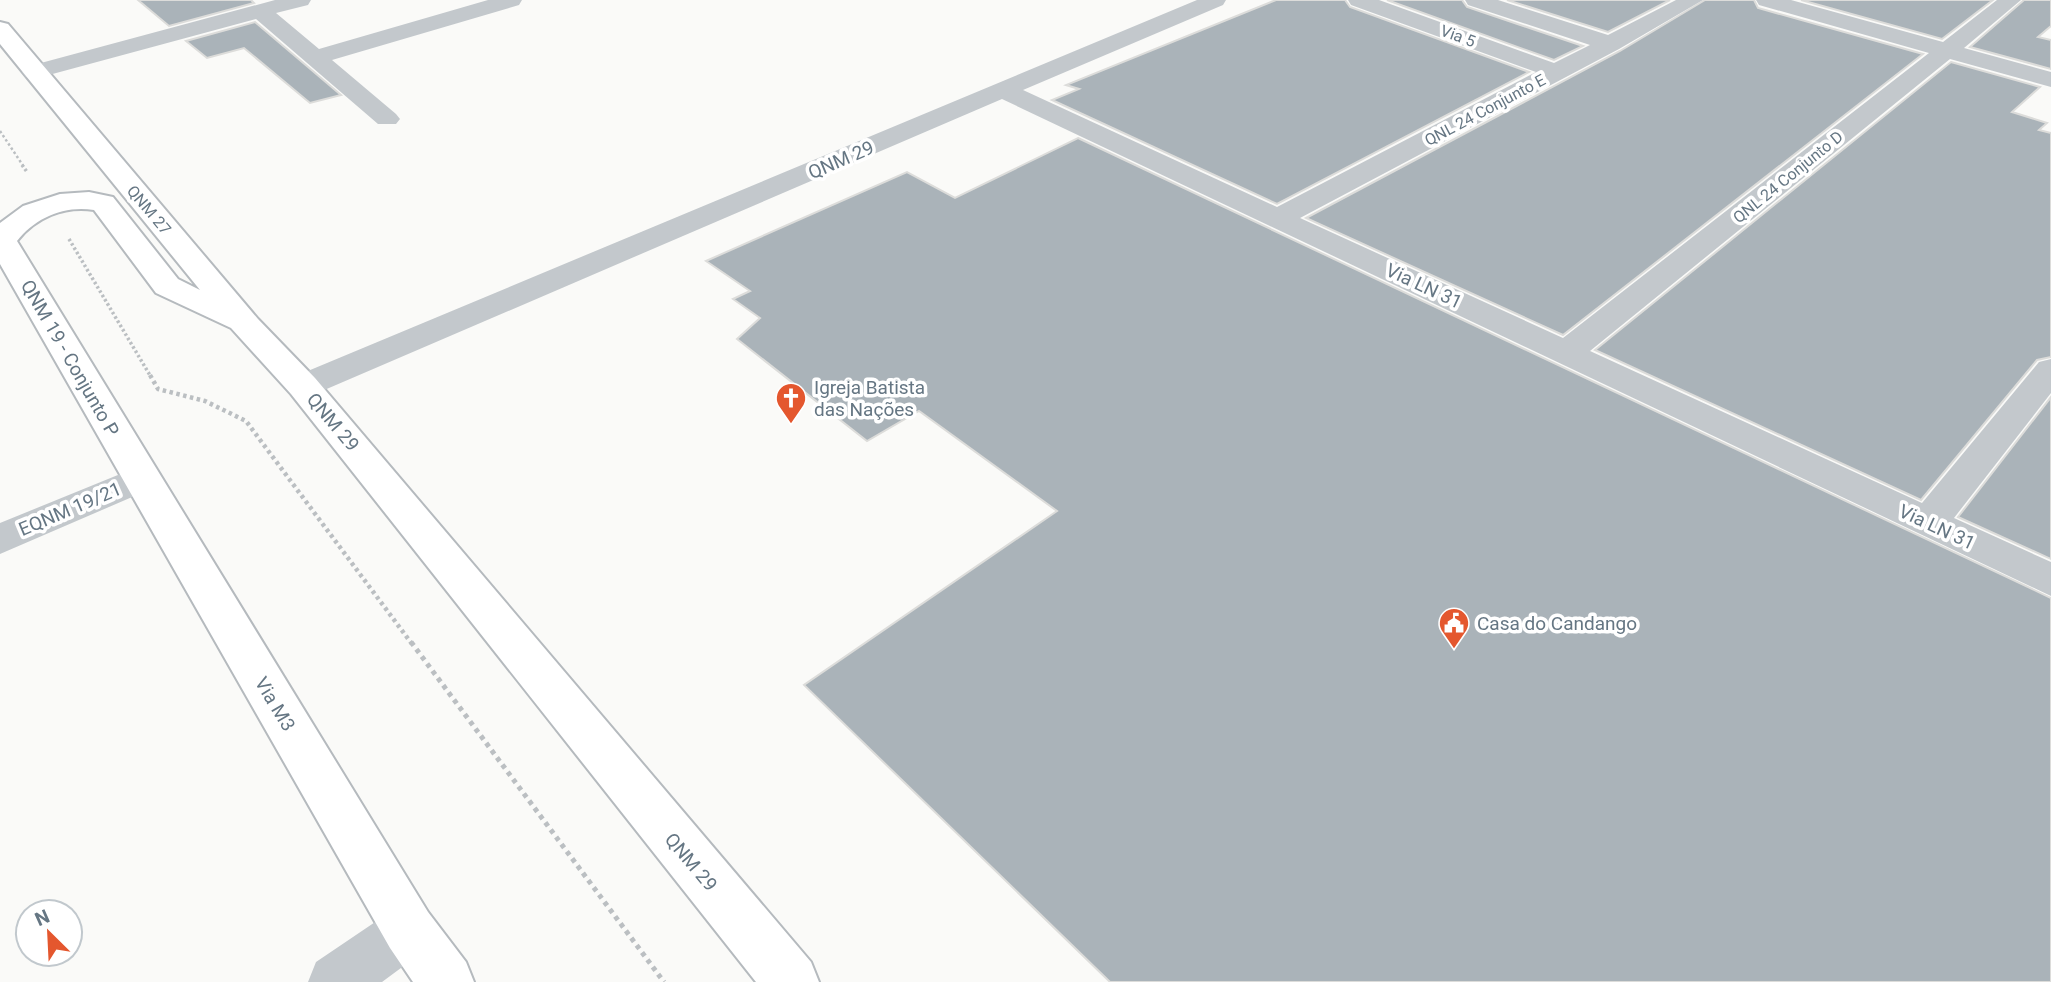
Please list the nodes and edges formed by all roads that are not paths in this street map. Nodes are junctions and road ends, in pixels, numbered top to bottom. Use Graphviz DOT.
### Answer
graph roads {
  1 [pos="300,0"];
  2 [pos="510,0"];
  3 [pos="1214,0"];
  4 [pos="1359,0"];
  5 [pos="1476,0"];
  6 [pos="1692,0"];
  7 [pos="1767,0"];
  8 [pos="2010,0"];
  9 [pos="260,11"];
  10 [pos="0,29"];
  11 [pos="1611,44"];
  12 [pos="1947,50"];
  13 [pos="315,58"];
  14 [pos="34,72"];
  15 [pos="1557,72"];
  16 [pos="2051,80"];
  17 [pos="1004,91"];
  18 [pos="387,119"];
  19 [pos="1278,218"];
  20 [pos="1,239"];
  21 [pos="246,326"];
  22 [pos="1566,353"];
  23 [pos="2051,370"];
  24 [pos="303,386"];
  25 [pos="140,479"];
  26 [pos="1928,523"];
  27 [pos="0,539"];
  28 [pos="2051,580"];
  29 [pos="409,930"];
  30 [pos="335,982"];
  31 [pos="446,982"];
  32 [pos="791,982"];
  1 -- 9 [label="street"];
  2 -- 13 [label="street"];
  3 -- 17 [label="street"];
  4 -- 15 [label="street, Via 5"];
  5 -- 11 [label="street"];
  6 -- 11 [label="street, QNL 24 Conjunto E"];
  7 -- 12 [label="street"];
  8 -- 12 [label="street, QNL 24 Conjunto D"];
  9 -- 13 [label="street"];
  9 -- 14 [label="street"];
  10 -- 14 [label="main road, QNM 27"];
  11 -- 15 [label="street, QNL 24 Conjunto E"];
  12 -- 16 [label="street"];
  12 -- 22 [label="street, QNL 24 Conjunto D"];
  13 -- 18 [label="street"];
  14 -- 21 [label="main road, QNM 27"];
  15 -- 19 [label="street, QNL 24 Conjunto E"];
  17 -- 19 [label="street, Via LN 31"];
  17 -- 24 [label="street, QNM 29"];
  19 -- 22 [label="street, Via LN 31"];
  20 -- 21 [label="main road"];
  20 -- 25 [label="main road, QNM 19 - Conjunto P"];
  21 -- 24 [label="main road, QNM 27"];
  22 -- 26 [label="street, Via LN 31"];
  23 -- 26 [label="street"];
  24 -- 32 [label="main road, QNM 29"];
  25 -- 27 [label="street, EQNM 19/21"];
  25 -- 29 [label="main road, Via M3"];
  26 -- 28 [label="street, Via LN 31"];
  29 -- 30 [label="street"];
  29 -- 31 [label="main road, Via M3"];
}
